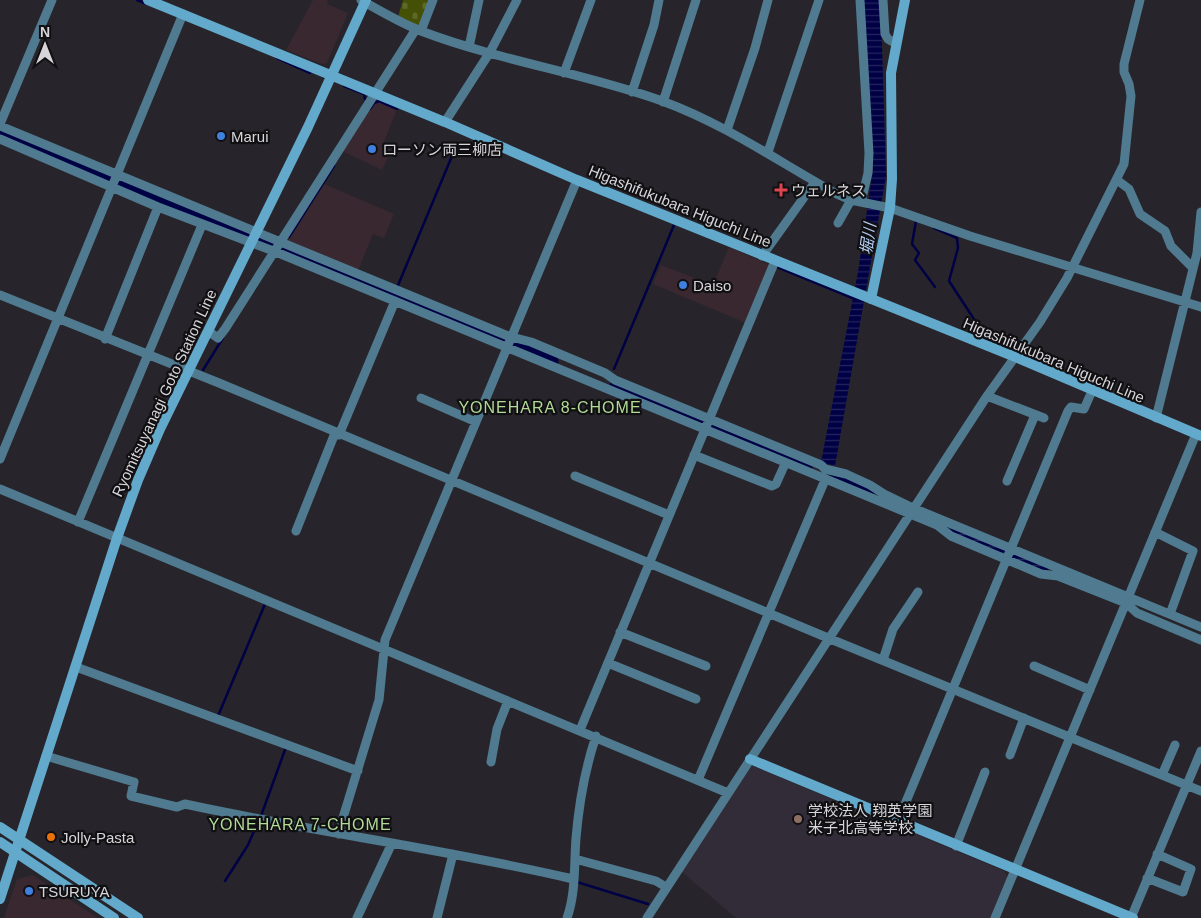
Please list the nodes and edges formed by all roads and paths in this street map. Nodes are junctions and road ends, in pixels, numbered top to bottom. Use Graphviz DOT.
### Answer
graph roads {
  1 [pos="52,0"];
  2 [pos="148,0"];
  3 [pos="433,0"];
  4 [pos="479,0"];
  5 [pos="517,0"];
  6 [pos="591,0"];
  7 [pos="659,0"];
  8 [pos="696,0"];
  9 [pos="768,0"];
  10 [pos="819,0"];
  11 [pos="860,0"];
  12 [pos="883,0"];
  13 [pos="905,0"];
  14 [pos="1140,0"];
  15 [pos="364,1"];
  16 [pos="167,3"];
  17 [pos="183,14"];
  18 [pos="418,30"];
  19 [pos="896,43"];
  20 [pos="469,47"];
  21 [pos="490,52"];
  22 [pos="564,73"];
  23 [pos="332,76"];
  24 [pos="632,92"];
  25 [pos="374,93"];
  26 [pos="663,102"];
  27 [pos="445,122"];
  28 [pos="0,125"];
  29 [pos="727,130"];
  30 [pos="0,139"];
  31 [pos="768,152"];
  32 [pos="118,176"];
  33 [pos="577,180"];
  34 [pos="1116,180"];
  35 [pos="815,182"];
  36 [pos="114,186"];
  37 [pos="851,200"];
  38 [pos="865,202"];
  39 [pos="158,207"];
  40 [pos="890,208"];
  41 [pos="1201,212"];
  42 [pos="838,223"];
  43 [pos="202,225"];
  44 [pos="253,238"];
  45 [pos="278,247"];
  46 [pos="762,256"];
  47 [pos="775,262"];
  48 [pos="1074,267"];
  49 [pos="1193,268"];
  50 [pos="0,295"];
  51 [pos="869,299"];
  52 [pos="395,301"];
  53 [pos="1185,301"];
  54 [pos="1201,306"];
  55 [pos="59,320"];
  56 [pos="208,331"];
  57 [pos="105,339"];
  58 [pos="509,342"];
  59 [pos="148,356"];
  60 [pos="1013,358"];
  61 [pos="188,372"];
  62 [pos="1092,391"];
  63 [pos="987,396"];
  64 [pos="421,398"];
  65 [pos="1156,418"];
  66 [pos="476,422"];
  67 [pos="707,425"];
  68 [pos="337,434"];
  69 [pos="1198,435"];
  70 [pos="694,455"];
  71 [pos="0,459"];
  72 [pos="785,464"];
  73 [pos="575,476"];
  74 [pos="825,480"];
  75 [pos="452,481"];
  76 [pos="1008,481"];
  77 [pos="0,489"];
  78 [pos="913,511"];
  79 [pos="669,515"];
  80 [pos="78,522"];
  81 [pos="296,531"];
  82 [pos="1155,532"];
  83 [pos="117,538"];
  84 [pos="1008,554"];
  85 [pos="649,563"];
  86 [pos="918,592"];
  87 [pos="1127,600"];
  88 [pos="766,612"];
  89 [pos="1170,614"];
  90 [pos="1201,627"];
  91 [pos="620,632"];
  92 [pos="828,638"];
  93 [pos="1201,640"];
  94 [pos="383,648"];
  95 [pos="882,660"];
  96 [pos="608,663"];
  97 [pos="706,666"];
  98 [pos="1034,666"];
  99 [pos="76,667"];
  100 [pos="952,688"];
  101 [pos="1090,690"];
  102 [pos="696,699"];
  103 [pos="508,701"];
  104 [pos="1024,718"];
  105 [pos="580,730"];
  106 [pos="596,736"];
  107 [pos="1070,738"];
  108 [pos="1175,745"];
  109 [pos="1201,751"];
  110 [pos="1010,755"];
  111 [pos="46,756"];
  112 [pos="750,759"];
  113 [pos="491,762"];
  114 [pos="358,771"];
  115 [pos="985,772"];
  116 [pos="1162,775"];
  117 [pos="698,780"];
  118 [pos="1187,785"];
  119 [pos="1201,791"];
  120 [pos="728,792"];
  121 [pos="898,821"];
  122 [pos="0,827"];
  123 [pos="338,834"];
  124 [pos="20,840"];
  125 [pos="0,842"];
  126 [pos="392,843"];
  127 [pos="956,846"];
  128 [pos="16,853"];
  129 [pos="453,854"];
  130 [pos="1157,854"];
  131 [pos="574,858"];
  132 [pos="1015,870"];
  133 [pos="1148,878"];
  134 [pos="573,879"];
  135 [pos="661,884"];
  136 [pos="0,899"];
  137 [pos="648,917"];
  138 [pos="114,918"];
  139 [pos="138,918"];
  140 [pos="357,918"];
  141 [pos="437,918"];
  142 [pos="568,918"];
  143 [pos="995,918"];
  144 [pos="1132,918"];
  1 -- 28 [label="street"];
  2 -- 16 [label="main road, Higashifukubara Higuchi Line"];
  3 -- 18 [label="street"];
  4 -- 20 [label="street"];
  5 -- 21 [label="street"];
  6 -- 22 [label="street"];
  7 -- 24 [label="street"];
  8 -- 26 [label="street"];
  9 -- 29 [label="street"];
  10 -- 31 [label="street"];
  11 -- 38 [label="street"];
  12 -- 19 [label="street"];
  13 -- 19 [label="main road"];
  14 -- 34 [label="street"];
  15 -- 18 [label="street"];
  15 -- 23 [label="main road, Ryomitsuyanagi Goto Station Line"];
  16 -- 17 [label="main road, Higashifukubara Higuchi Line"];
  17 -- 23 [label="main road, Higashifukubara Higuchi Line"];
  17 -- 32 [label="street"];
  18 -- 20 [label="street"];
  18 -- 25 [label="street"];
  19 -- 40 [label="main road"];
  20 -- 21 [label="street"];
  21 -- 22 [label="street"];
  21 -- 27 [label="street"];
  22 -- 24 [label="street"];
  23 -- 25 [label="main road, Higashifukubara Higuchi Line"];
  23 -- 44 [label="main road, Ryomitsuyanagi Goto Station Line"];
  24 -- 26 [label="street"];
  25 -- 27 [label="main road, Higashifukubara Higuchi Line"];
  25 -- 45 [label="street"];
  26 -- 29 [label="street"];
  27 -- 33 [label="main road, Higashifukubara Higuchi Line"];
  28 -- 32 [label="street"];
  29 -- 31 [label="street"];
  30 -- 36 [label="street"];
  31 -- 35 [label="street"];
  32 -- 36 [label="street"];
  32 -- 44 [label="street"];
  33 -- 46 [label="main road, Higashifukubara Higuchi Line"];
  33 -- 58 [label="street"];
  34 -- 48 [label="street"];
  34 -- 49 [label="street"];
  35 -- 37 [label="street"];
  35 -- 46 [label="street"];
  36 -- 39 [label="street"];
  36 -- 55 [label="street"];
  37 -- 38 [label="street"];
  37 -- 42 [label="street"];
  38 -- 40 [label="street"];
  39 -- 43 [label="street"];
  39 -- 57 [label="street"];
  40 -- 48 [label="street"];
  40 -- 51 [label="main road"];
  41 -- 49 [label="street"];
  43 -- 44 [label="street"];
  43 -- 59 [label="street"];
  44 -- 45 [label="street"];
  44 -- 56 [label="main road, Ryomitsuyanagi Goto Station Line"];
  45 -- 52 [label="street"];
  45 -- 56 [label="street"];
  45 -- 58 [label="street"];
  46 -- 47 [label="main road, Higashifukubara Higuchi Line"];
  47 -- 51 [label="main road, Higashifukubara Higuchi Line"];
  47 -- 67 [label="street"];
  48 -- 53 [label="street"];
  48 -- 60 [label="street"];
  49 -- 53 [label="street"];
  50 -- 55 [label="street"];
  51 -- 60 [label="main road, Higashifukubara Higuchi Line"];
  52 -- 58 [label="street"];
  52 -- 68 [label="street"];
  53 -- 54 [label="street"];
  53 -- 65 [label="street"];
  55 -- 57 [label="street"];
  55 -- 71 [label="street"];
  56 -- 61 [label="main road, Ryomitsuyanagi Goto Station Line"];
  57 -- 59 [label="street"];
  58 -- 66 [label="street"];
  58 -- 67 [label="street"];
  58 -- 67 [label="street"];
  59 -- 61 [label="street"];
  59 -- 80 [label="street"];
  60 -- 62 [label="main road, Higashifukubara Higuchi Line"];
  60 -- 63 [label="street"];
  61 -- 68 [label="street"];
  61 -- 83 [label="main road, Ryomitsuyanagi Goto Station Line"];
  62 -- 65 [label="main road, Higashifukubara Higuchi Line"];
  62 -- 84 [label="street"];
  63 -- 76 [label="street"];
  63 -- 78 [label="street"];
  64 -- 66 [label="street"];
  65 -- 69 [label="main road, Higashifukubara Higuchi Line"];
  66 -- 75 [label="street"];
  67 -- 70 [label="street"];
  67 -- 72 [label="street"];
  67 -- 78 [label="street"];
  68 -- 75 [label="street"];
  68 -- 81 [label="street"];
  69 -- 82 [label="street"];
  70 -- 72 [label="street"];
  70 -- 79 [label="street"];
  72 -- 74 [label="street"];
  73 -- 79 [label="street"];
  74 -- 78 [label="street"];
  74 -- 88 [label="street"];
  75 -- 85 [label="street"];
  75 -- 94 [label="street"];
  77 -- 80 [label="street"];
  78 -- 84 [label="street"];
  78 -- 92 [label="street"];
  79 -- 85 [label="street"];
  80 -- 83 [label="street"];
  82 -- 87 [label="street"];
  82 -- 89 [label="street"];
  83 -- 94 [label="street"];
  83 -- 99 [label="main road, Ryomitsuyanagi Goto Station Line"];
  84 -- 87 [label="street"];
  84 -- 100 [label="street"];
  85 -- 88 [label="street"];
  85 -- 91 [label="street"];
  86 -- 95 [label="street"];
  87 -- 89 [label="street"];
  87 -- 93 [label="street"];
  87 -- 101 [label="street"];
  88 -- 92 [label="street"];
  88 -- 117 [label="street"];
  89 -- 90 [label="street"];
  91 -- 96 [label="street"];
  91 -- 97 [label="street"];
  92 -- 95 [label="street"];
  92 -- 112 [label="street"];
  94 -- 103 [label="street"];
  94 -- 114 [label="street"];
  95 -- 100 [label="street"];
  96 -- 102 [label="street"];
  96 -- 105 [label="street"];
  98 -- 101 [label="street"];
  99 -- 111 [label="main road, Ryomitsuyanagi Goto Station Line"];
  99 -- 114 [label="street"];
  100 -- 104 [label="street"];
  100 -- 121 [label="street"];
  101 -- 107 [label="street"];
  103 -- 105 [label="street"];
  103 -- 113 [label="street"];
  104 -- 107 [label="street"];
  104 -- 110 [label="street"];
  105 -- 106 [label="street"];
  106 -- 117 [label="street"];
  106 -- 131 [label="street"];
  107 -- 116 [label="street"];
  107 -- 132 [label="street"];
  108 -- 116 [label="street"];
  109 -- 118 [label="street"];
  111 -- 123 [label="street"];
  111 -- 124 [label="main road, Ryomitsuyanagi Goto Station Line"];
  112 -- 120 [label="street"];
  112 -- 121 [label="main road"];
  114 -- 123 [label="street"];
  115 -- 127 [label="street"];
  116 -- 118 [label="street"];
  117 -- 120 [label="street"];
  118 -- 119 [label="street"];
  118 -- 130 [label="street"];
  120 -- 135 [label="street"];
  121 -- 127 [label="main road"];
  122 -- 124 [label="main road"];
  123 -- 126 [label="street"];
  124 -- 128 [label="main road, Ryomitsuyanagi Goto Station Line"];
  124 -- 139 [label="main road"];
  125 -- 128 [label="main road"];
  126 -- 129 [label="street"];
  126 -- 140 [label="street"];
  127 -- 132 [label="main road"];
  128 -- 136 [label="main road, Ryomitsuyanagi Goto Station Line"];
  128 -- 138 [label="main road"];
  129 -- 134 [label="street"];
  129 -- 141 [label="street"];
  130 -- 133 [label="street"];
  130 -- 133 [label="street"];
  131 -- 134 [label="street"];
  131 -- 135 [label="street"];
  132 -- 143 [label="street"];
  132 -- 144 [label="main road"];
  133 -- 144 [label="street"];
  134 -- 142 [label="street"];
  135 -- 137 [label="street"];
}
